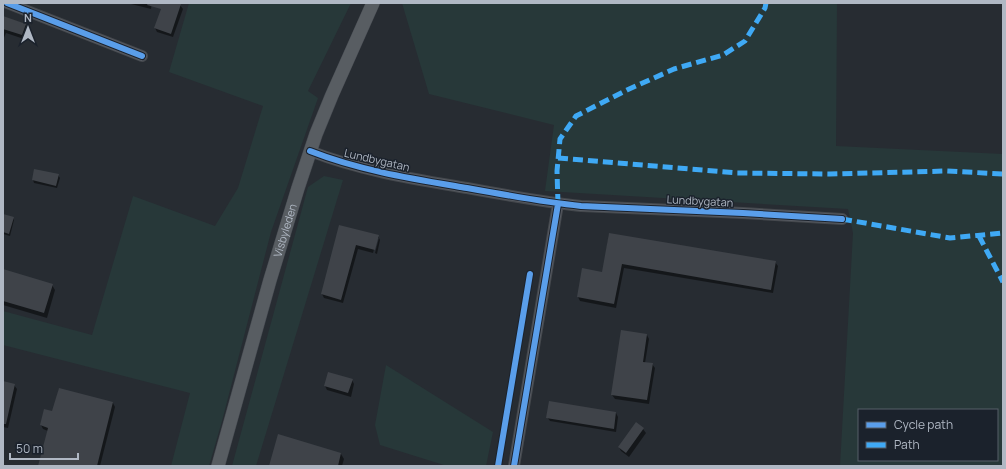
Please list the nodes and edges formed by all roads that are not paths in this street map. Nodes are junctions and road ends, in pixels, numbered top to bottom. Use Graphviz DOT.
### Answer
graph roads {
  1 [pos="8,3"];
  2 [pos="373,3"];
  3 [pos="142,56"];
  4 [pos="310,151"];
  5 [pos="558,204"];
  6 [pos="842,219"];
  7 [pos="218,466"];
  8 [pos="514,466"];
  1 -- 3 [label="street"];
  2 -- 4 [label="main road, Visbyleden"];
  4 -- 5 [label="street, Lundbygatan"];
  4 -- 7 [label="main road, Visbyleden"];
  5 -- 6 [label="street, Lundbygatan"];
  5 -- 8 [label="street"];
}
